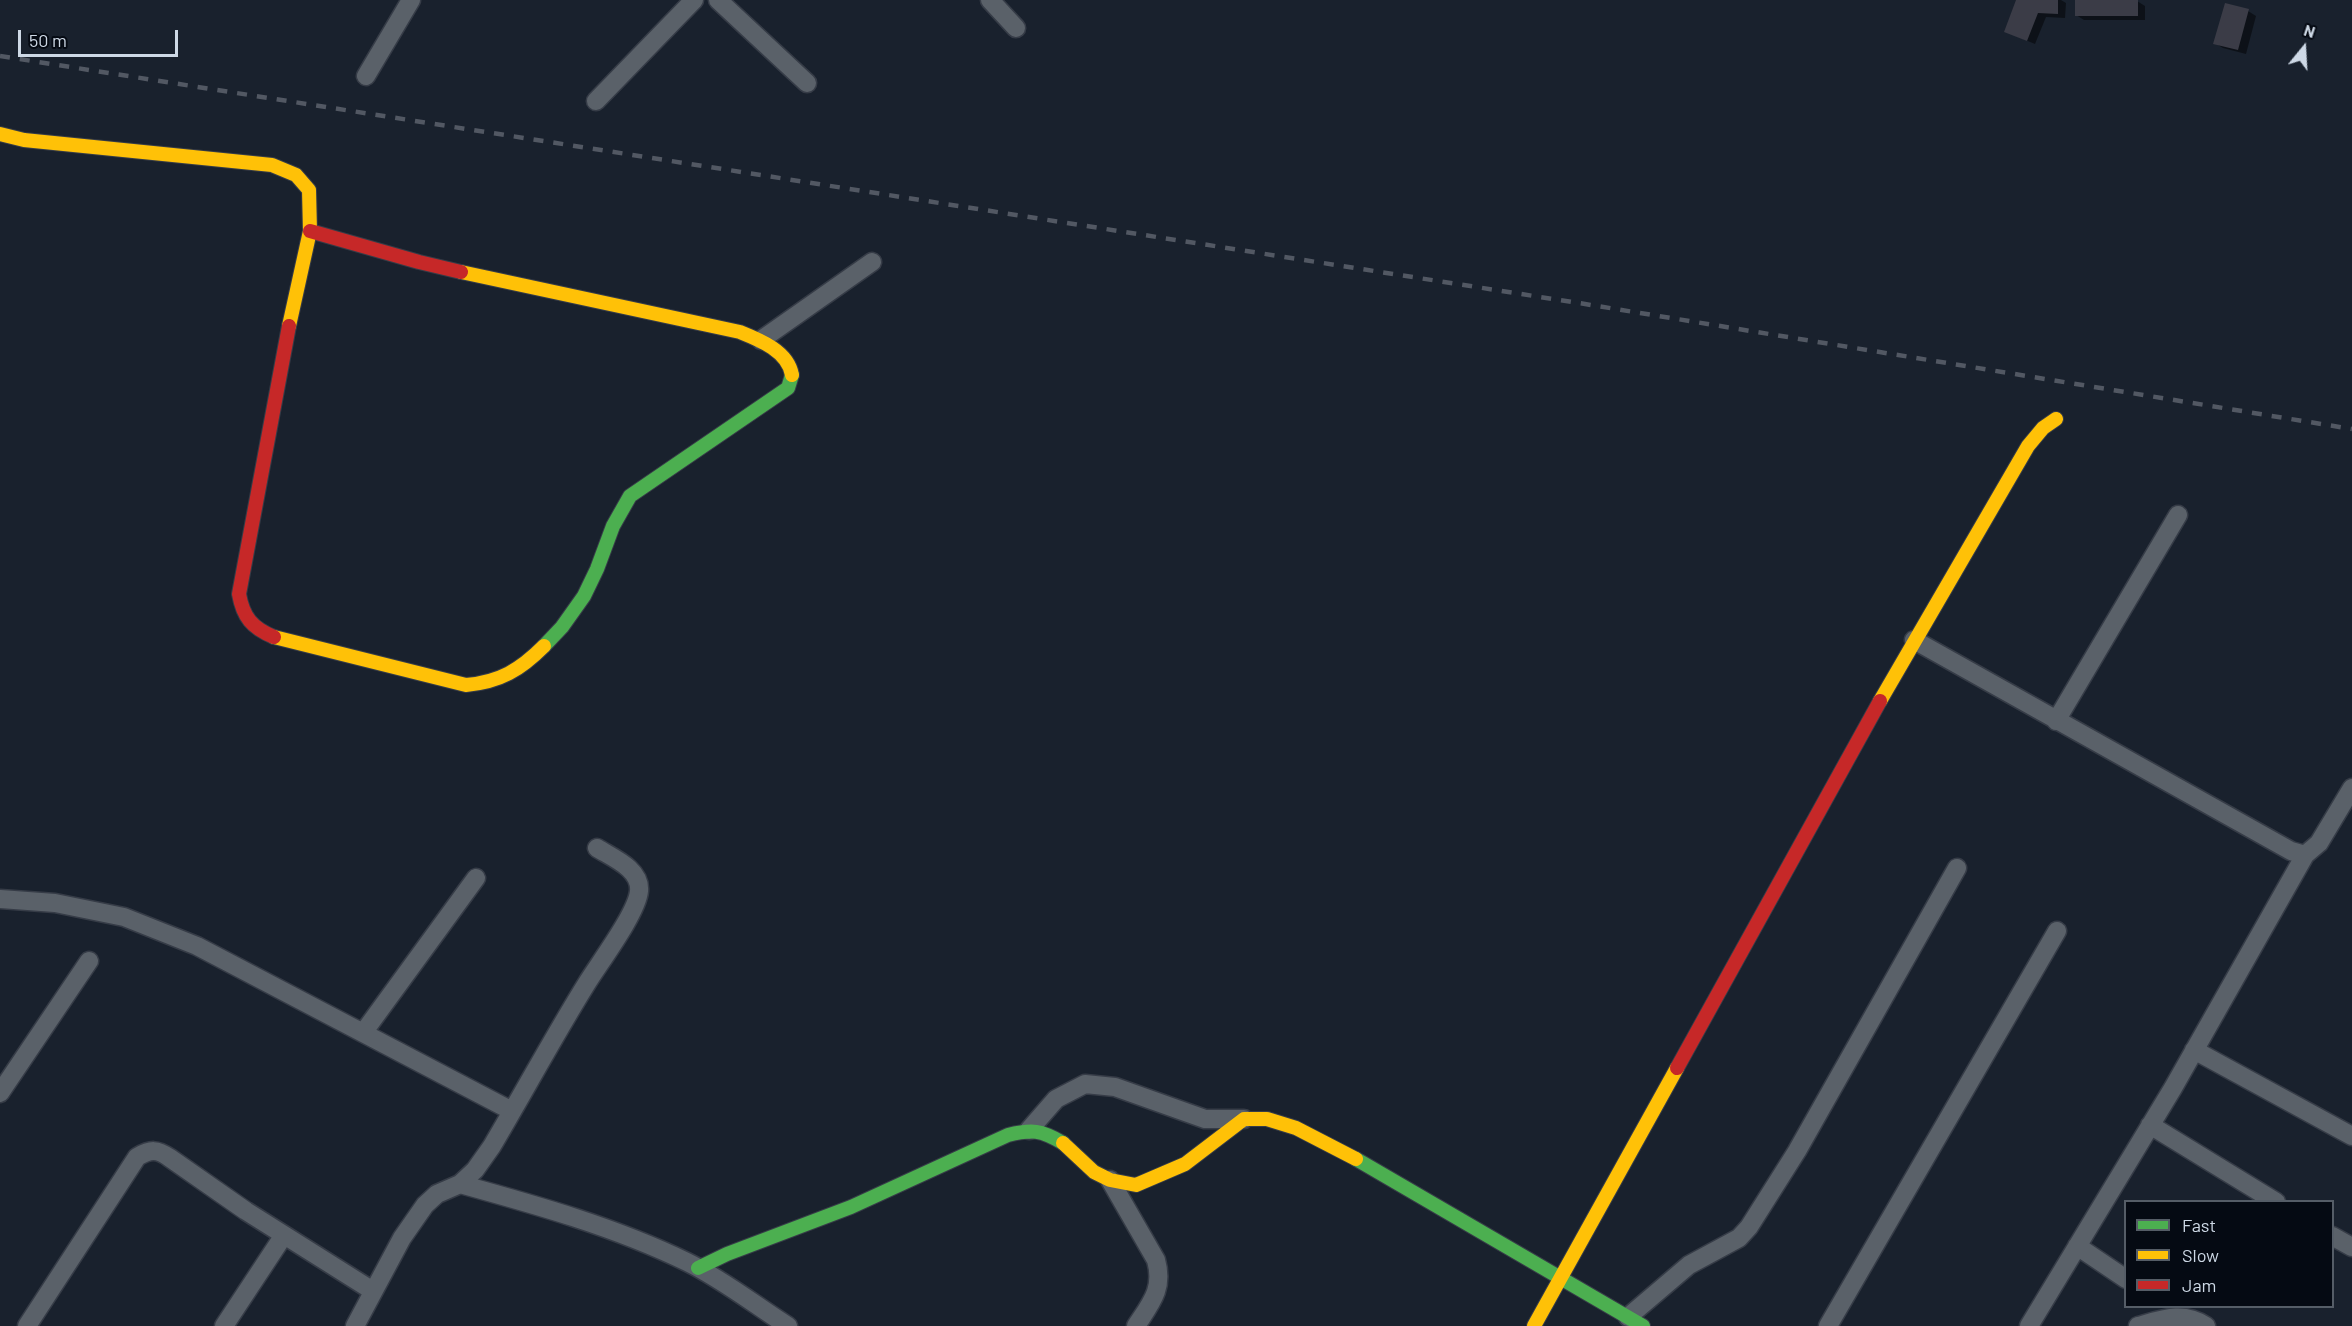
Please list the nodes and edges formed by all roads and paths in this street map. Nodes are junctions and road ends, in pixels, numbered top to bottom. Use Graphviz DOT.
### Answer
graph roads {
  1 [pos="411,0"];
  2 [pos="694,0"];
  3 [pos="718,0"];
  4 [pos="990,0"];
  5 [pos="1016,28"];
  6 [pos="366,76"];
  7 [pos="807,83"];
  8 [pos="596,101"];
  9 [pos="0,134"];
  10 [pos="310,231"];
  11 [pos="872,262"];
  12 [pos="761,340"];
  13 [pos="2056,419"];
  14 [pos="2178,515"];
  15 [pos="1914,640"];
  16 [pos="2056,721"];
  17 [pos="2352,788"];
  18 [pos="597,848"];
  19 [pos="2306,855"];
  20 [pos="1957,868"];
  21 [pos="476,878"];
  22 [pos="0,899"];
  23 [pos="2057,931"];
  24 [pos="89,961"];
  25 [pos="363,1033"];
  26 [pos="2194,1050"];
  27 [pos="0,1093"];
  28 [pos="512,1111"];
  29 [pos="1244,1119"];
  30 [pos="2150,1125"];
  31 [pos="1029,1130"];
  32 [pos="2352,1136"];
  33 [pos="1110,1180"];
  34 [pos="460,1184"];
  35 [pos="2273,1200"];
  36 [pos="284,1235"];
  37 [pos="2334,1237"];
  38 [pos="2077,1246"];
  39 [pos="2352,1247"];
  40 [pos="698,1268"];
  41 [pos="1560,1278"];
  42 [pos="2124,1278"];
  43 [pos="374,1291"];
  44 [pos="2174,1311"];
  45 [pos="1635,1322"];
  46 [pos="27,1326"];
  47 [pos="224,1326"];
  48 [pos="355,1326"];
  49 [pos="788,1326"];
  50 [pos="1136,1326"];
  51 [pos="1534,1326"];
  52 [pos="1828,1326"];
  53 [pos="2029,1326"];
  54 [pos="2138,1326"];
  55 [pos="2206,1326"];
  1 -- 6 [label="street"];
  2 -- 8 [label="street"];
  3 -- 7 [label="street"];
  4 -- 5 [label="street"];
  9 -- 10 [label="street"];
  10 -- 12 [label="street"];
  10 -- 12 [label="street"];
  11 -- 12 [label="street"];
  13 -- 15 [label="street"];
  14 -- 16 [label="street"];
  15 -- 16 [label="street"];
  15 -- 41 [label="street"];
  16 -- 19 [label="street"];
  17 -- 19 [label="street"];
  18 -- 28 [label="street"];
  19 -- 26 [label="street"];
  20 -- 45 [label="street"];
  21 -- 25 [label="street"];
  22 -- 25 [label="street"];
  23 -- 52 [label="street"];
  24 -- 27 [label="street"];
  25 -- 28 [label="street"];
  26 -- 30 [label="street"];
  26 -- 32 [label="street"];
  28 -- 34 [label="street"];
  29 -- 31 [label="street"];
  29 -- 33 [label="street"];
  29 -- 41 [label="street"];
  30 -- 35 [label="street"];
  30 -- 38 [label="street"];
  31 -- 33 [label="street"];
  31 -- 40 [label="street"];
  33 -- 50 [label="street"];
  34 -- 40 [label="street"];
  34 -- 43 [label="street"];
  36 -- 43 [label="street"];
  36 -- 46 [label="street"];
  36 -- 47 [label="street"];
  37 -- 39 [label="street"];
  38 -- 42 [label="street"];
  38 -- 53 [label="street"];
  40 -- 49 [label="street"];
  41 -- 45 [label="street"];
  41 -- 51 [label="street"];
  43 -- 48 [label="street"];
  44 -- 54 [label="street"];
  44 -- 55 [label="street"];
}
